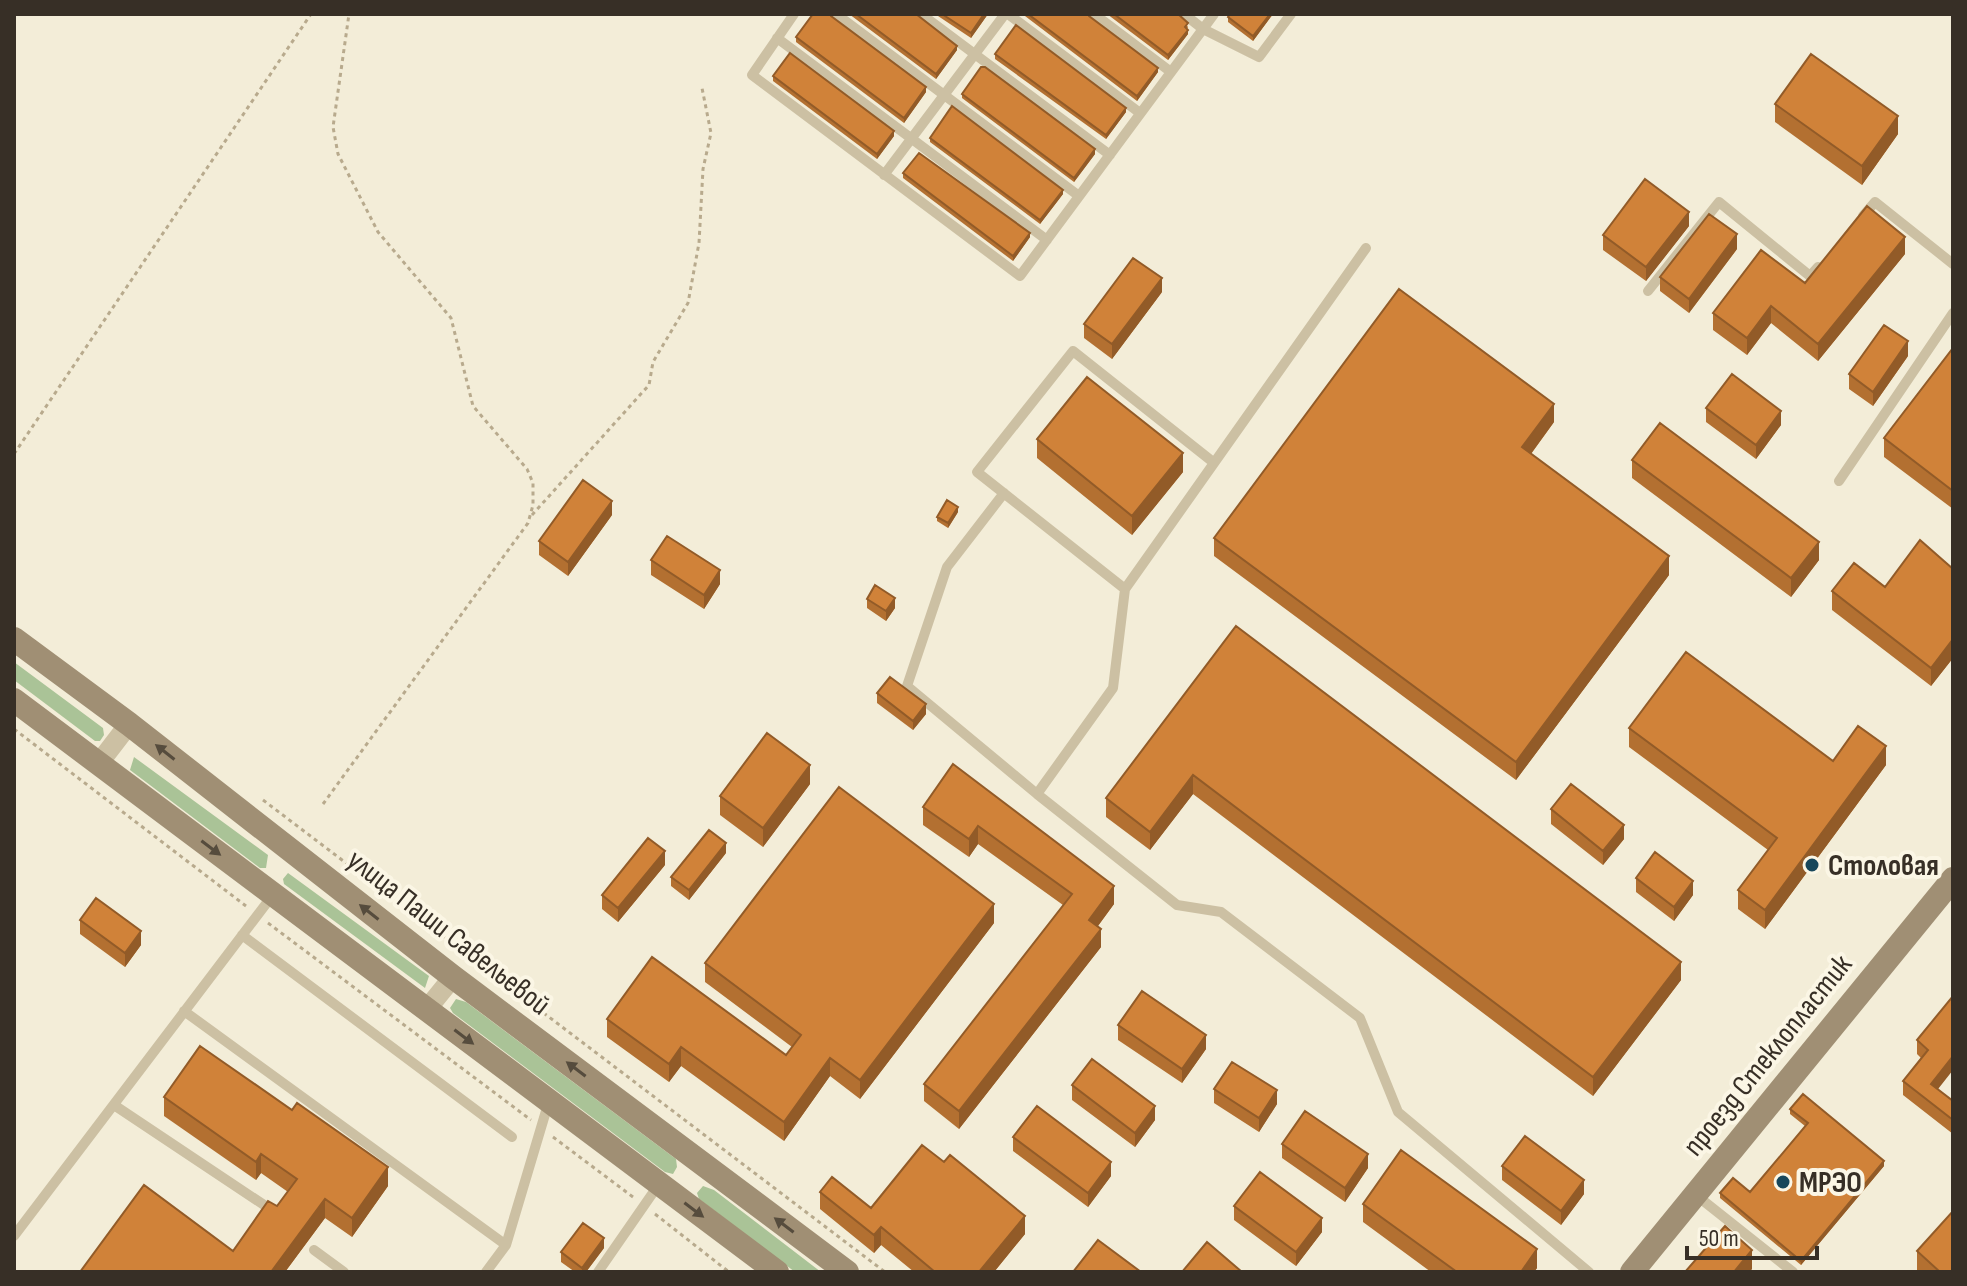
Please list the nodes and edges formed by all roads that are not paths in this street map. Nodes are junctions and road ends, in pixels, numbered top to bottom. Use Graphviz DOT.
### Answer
graph roads {
  1 [pos="794,14"];
  2 [pos="836,14"];
  3 [pos="921,14"];
  4 [pos="1006,14"];
  5 [pos="1094,14"];
  6 [pos="1184,14"];
  7 [pos="1214,14"];
  8 [pos="1291,14"];
  9 [pos="1203,29"];
  10 [pos="777,38"];
  11 [pos="975,54"];
  12 [pos="1171,72"];
  13 [pos="944,95"];
  14 [pos="1140,113"];
  15 [pos="912,139"];
  16 [pos="1110,155"];
  17 [pos="884,175"];
  18 [pos="1079,196"];
  19 [pos="1856,223"];
  20 [pos="1047,240"];
  21 [pos="1366,248"];
  22 [pos="1829,255"];
  23 [pos="1953,264"];
  24 [pos="1648,291"];
  25 [pos="1953,313"];
  26 [pos="1213,462"];
  27 [pos="1839,481"];
  28 [pos="1004,493"];
  29 [pos="1125,589"];
  30 [pos="14,639"];
  31 [pos="14,700"];
  32 [pos="129,724"];
  33 [pos="99,763"];
  34 [pos="1037,794"];
  35 [pos="1953,879"];
  36 [pos="273,894"];
  37 [pos="242,935"];
  38 [pos="453,977"];
  39 [pos="427,1009"];
  40 [pos="184,1011"];
  41 [pos="549,1101"];
  42 [pos="114,1105"];
  43 [pos="512,1137"];
  44 [pos="659,1184"];
  45 [pos="1694,1193"];
  46 [pos="276,1213"];
  47 [pos="14,1236"];
  48 [pos="506,1245"];
  49 [pos="314,1250"];
  50 [pos="1789,1271"];
  51 [pos="344,1272"];
  52 [pos="486,1272"];
  53 [pos="598,1272"];
  54 [pos="777,1272"];
  55 [pos="847,1272"];
  56 [pos="1589,1272"];
  57 [pos="1632,1272"];
  1 -- 10 [label="lane"];
  2 -- 13 [label="lane"];
  3 -- 11 [label="lane"];
  4 -- 11 [label="lane"];
  4 -- 14 [label="lane"];
  5 -- 12 [label="lane"];
  6 -- 9 [label="lane"];
  7 -- 9 [label="lane"];
  8 -- 9 [label="lane"];
  9 -- 12 [label="lane"];
  10 -- 15 [label="lane"];
  10 -- 17 [label="lane"];
  11 -- 13 [label="lane"];
  11 -- 16 [label="lane"];
  12 -- 14 [label="lane"];
  13 -- 15 [label="lane"];
  13 -- 18 [label="lane"];
  14 -- 16 [label="lane"];
  15 -- 17 [label="lane"];
  15 -- 20 [label="lane"];
  16 -- 18 [label="lane"];
  17 -- 20 [label="lane"];
  18 -- 20 [label="lane"];
  19 -- 23 [label="lane"];
  21 -- 26 [label="lane"];
  22 -- 24 [label="lane"];
  25 -- 27 [label="lane"];
  26 -- 28 [label="lane"];
  26 -- 29 [label="lane"];
  28 -- 29 [label="lane"];
  28 -- 34 [label="lane"];
  29 -- 34 [label="lane"];
  30 -- 32 [label="street, улица Паши Савельевой"];
  31 -- 33 [label="street"];
  32 -- 33 [label="street"];
  38 -- 32 [label="street, улица Паши Савельевой, one-way"];
  33 -- 36 [label="street, one-way"];
  34 -- 56 [label="lane"];
  35 -- 45 [label="street, проезд Стеклопластик"];
  36 -- 37 [label="lane"];
  36 -- 39 [label="street"];
  37 -- 40 [label="lane"];
  37 -- 43 [label="lane"];
  38 -- 39 [label="street"];
  55 -- 38 [label="street, улица Паши Савельевой, one-way"];
  39 -- 41 [label="street, one-way"];
  40 -- 42 [label="lane"];
  40 -- 48 [label="lane"];
  41 -- 44 [label="street"];
  41 -- 48 [label="lane"];
  42 -- 46 [label="lane"];
  42 -- 47 [label="lane"];
  44 -- 53 [label="lane"];
  44 -- 54 [label="street, one-way"];
  45 -- 50 [label="lane"];
  45 -- 57 [label="street, проезд Стеклопластик"];
  48 -- 52 [label="lane"];
  49 -- 51 [label="lane"];
}
